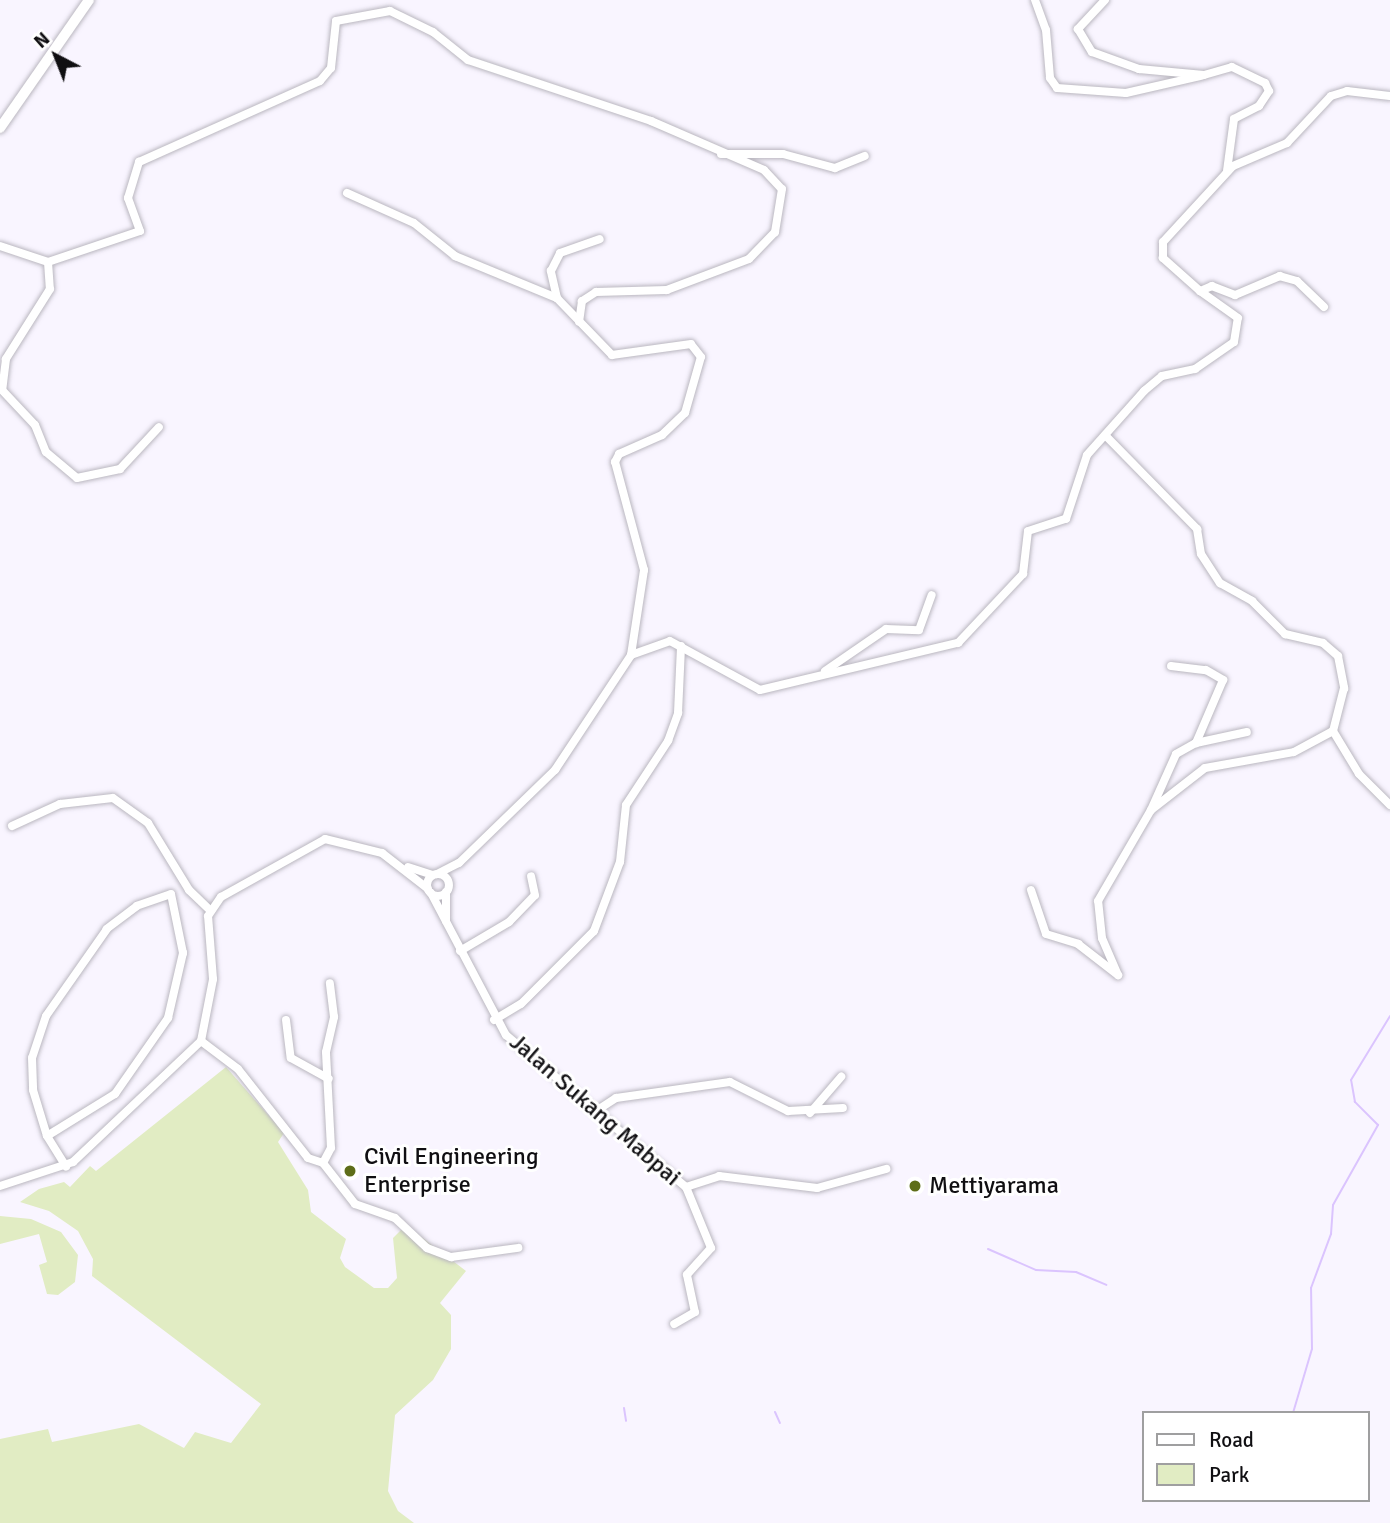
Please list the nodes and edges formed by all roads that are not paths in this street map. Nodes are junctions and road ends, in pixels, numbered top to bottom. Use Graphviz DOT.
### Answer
graph roads {
  1 [pos="89,0"];
  2 [pos="1035,0"];
  3 [pos="1105,0"];
  4 [pos="1204,75"];
  5 [pos="1390,96"];
  6 [pos="0,128"];
  7 [pos="721,153"];
  8 [pos="865,156"];
  9 [pos="1227,171"];
  10 [pos="347,194"];
  11 [pos="600,239"];
  12 [pos="0,246"];
  13 [pos="48,262"];
  14 [pos="1200,291"];
  15 [pos="557,298"];
  16 [pos="1324,307"];
  17 [pos="579,322"];
  18 [pos="159,427"];
  19 [pos="1105,435"];
  20 [pos="932,596"];
  21 [pos="681,646"];
  22 [pos="631,654"];
  23 [pos="1171,666"];
  24 [pos="825,671"];
  25 [pos="1334,731"];
  26 [pos="1247,732"];
  27 [pos="1196,743"];
  28 [pos="1390,805"];
  29 [pos="1151,810"];
  30 [pos="12,827"];
  31 [pos="458,863"];
  32 [pos="408,867"];
  33 [pos="435,875"];
  34 [pos="531,876"];
  35 [pos="447,889"];
  36 [pos="1031,890"];
  37 [pos="430,891"];
  38 [pos="209,909"];
  39 [pos="446,924"];
  40 [pos="460,951"];
  41 [pos="330,983"];
  42 [pos="286,1020"];
  43 [pos="494,1020"];
  44 [pos="201,1041"];
  45 [pos="841,1077"];
  46 [pos="329,1079"];
  47 [pos="843,1108"];
  48 [pos="596,1111"];
  49 [pos="810,1112"];
  50 [pos="47,1136"];
  51 [pos="323,1163"];
  52 [pos="66,1167"];
  53 [pos="886,1169"];
  54 [pos="0,1185"];
  55 [pos="686,1187"];
  56 [pos="517,1248"];
  57 [pos="674,1324"];
  1 -- 6 [label="street"];
  2 -- 4 [label="street"];
  3 -- 4 [label="street"];
  4 -- 9 [label="street"];
  5 -- 9 [label="street"];
  7 -- 8 [label="street"];
  7 -- 13 [label="street"];
  7 -- 17 [label="street"];
  9 -- 14 [label="street"];
  10 -- 15 [label="street"];
  11 -- 15 [label="street"];
  12 -- 13 [label="street"];
  13 -- 18 [label="street"];
  14 -- 16 [label="street"];
  14 -- 19 [label="street"];
  15 -- 17 [label="street"];
  17 -- 22 [label="street"];
  19 -- 24 [label="street"];
  19 -- 25 [label="street"];
  20 -- 24 [label="street"];
  21 -- 22 [label="street"];
  21 -- 24 [label="street"];
  21 -- 43 [label="street"];
  22 -- 31 [label="street"];
  23 -- 27 [label="street"];
  25 -- 28 [label="street"];
  25 -- 29 [label="street"];
  26 -- 27 [label="street"];
  27 -- 29 [label="street"];
  29 -- 36 [label="street"];
  30 -- 38 [label="street"];
  31 -- 33 [label="street"];
  31 -- 35 [label="street"];
  32 -- 33 [label="street, Jalan Sukang Mabpai"];
  32 -- 37 [label="street, Jalan Sukang Mabpai"];
  32 -- 38 [label="street, Jalan Sukang Mabpai"];
  33 -- 35 [label="street"];
  33 -- 37 [label="street"];
  34 -- 40 [label="street"];
  35 -- 37 [label="street"];
  35 -- 39 [label="street, Jalan Sukang Mabpai"];
  37 -- 39 [label="street, Jalan Sukang Mabpai"];
  38 -- 44 [label="street"];
  39 -- 40 [label="street, Jalan Sukang Mabpai"];
  40 -- 43 [label="street, Jalan Sukang Mabpai"];
  41 -- 46 [label="street"];
  42 -- 46 [label="street"];
  43 -- 48 [label="street, Jalan Sukang Mabpai"];
  44 -- 51 [label="street"];
  44 -- 52 [label="street"];
  45 -- 49 [label="street"];
  46 -- 51 [label="street"];
  47 -- 49 [label="street"];
  48 -- 49 [label="street"];
  48 -- 55 [label="street, Jalan Sukang Mabpai"];
  50 -- 50 [label="street"];
  50 -- 52 [label="street"];
  51 -- 56 [label="street"];
  52 -- 54 [label="street"];
  53 -- 55 [label="street"];
  55 -- 57 [label="street, Jalan Sukang Mabpai"];
}
